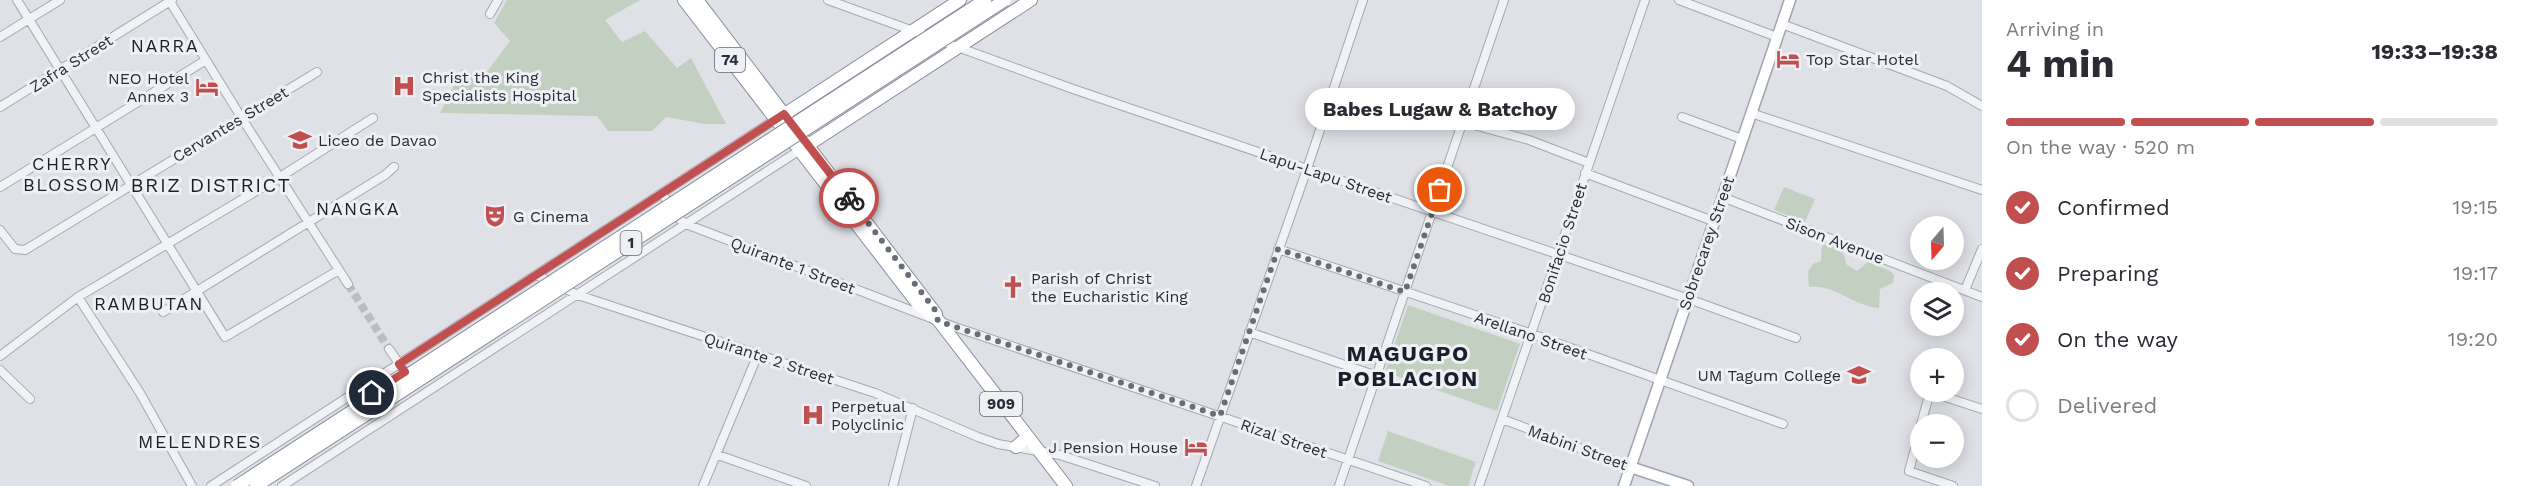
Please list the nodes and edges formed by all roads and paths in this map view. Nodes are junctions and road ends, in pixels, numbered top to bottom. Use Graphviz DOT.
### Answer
graph roads {
  1 [pos="17,0"];
  2 [pos="60,0"];
  3 [pos="170,0"];
  4 [pos="498,0"];
  5 [pos="684,0"];
  6 [pos="697,0"];
  7 [pos="828,0"];
  8 [pos="960,0"];
  9 [pos="986,0"];
  10 [pos="1005,0"];
  11 [pos="1031,0"];
  12 [pos="1363,0"];
  13 [pos="1504,0"];
  14 [pos="1646,0"];
  15 [pos="1679,0"];
  16 [pos="1790,0"];
  17 [pos="490,14"];
  18 [pos="28,19"];
  19 [pos="1782,24"];
  20 [pos="914,30"];
  21 [pos="0,37"];
  22 [pos="1777,37"];
  23 [pos="959,47"];
  24 [pos="206,60"];
  25 [pos="60,70"];
  26 [pos="317,72"];
  27 [pos="1982,106"];
  28 [pos="0,107"];
  29 [pos="1751,113"];
  30 [pos="241,117"];
  31 [pos="1682,117"];
  32 [pos="372,118"];
  33 [pos="783,121"];
  34 [pos="1463,122"];
  35 [pos="95,127"];
  36 [pos="1742,139"];
  37 [pos="801,144"];
  38 [pos="1589,163"];
  39 [pos="394,167"];
  40 [pos="1307,168"];
  41 [pos="1585,173"];
  42 [pos="280,177"];
  43 [pos="131,185"];
  44 [pos="0,187"];
  45 [pos="1982,190"];
  46 [pos="1722,197"];
  47 [pos="664,200"];
  48 [pos="1432,212"];
  49 [pos="679,221"];
  50 [pos="1713,221"];
  51 [pos="308,222"];
  52 [pos="0,230"];
  53 [pos="167,243"];
  54 [pos="1278,249"];
  55 [pos="1982,249"];
  56 [pos="1559,255"];
  57 [pos="339,270"];
  58 [pos="536,275"];
  59 [pos="348,284"];
  60 [pos="1965,290"];
  61 [pos="197,291"];
  62 [pos="1405,292"];
  63 [pos="579,295"];
  64 [pos="78,297"];
  65 [pos="1982,297"];
  66 [pos="1686,298"];
  67 [pos="164,312"];
  68 [pos="938,321"];
  69 [pos="1249,332"];
  70 [pos="1532,334"];
  71 [pos="1796,338"];
  72 [pos="390,349"];
  73 [pos="758,354"];
  74 [pos="0,356"];
  75 [pos="402,368"];
  76 [pos="0,370"];
  77 [pos="1377,376"];
  78 [pos="1659,379"];
  79 [pos="30,399"];
  80 [pos="1959,402"];
  81 [pos="913,408"];
  82 [pos="1982,410"];
  83 [pos="1220,416"];
  84 [pos="1502,419"];
  85 [pos="1784,424"];
  86 [pos="322,425"];
  87 [pos="1027,437"];
  88 [pos="303,438"];
  89 [pos="1016,447"];
  90 [pos="1036,449"];
  91 [pos="313,454"];
  92 [pos="718,455"];
  93 [pos="1348,460"];
  94 [pos="1630,467"];
  95 [pos="1910,467"];
  96 [pos="192,486"];
  97 [pos="211,486"];
  98 [pos="229,486"];
  99 [pos="237,486"];
  100 [pos="256,486"];
  101 [pos="265,486"];
  102 [pos="282,486"];
  103 [pos="703,486"];
  104 [pos="806,486"];
  105 [pos="893,486"];
  106 [pos="1066,486"];
  107 [pos="1155,486"];
  108 [pos="1196,486"];
  109 [pos="1339,486"];
  110 [pos="1426,486"];
  111 [pos="1479,486"];
  112 [pos="1624,486"];
  113 [pos="1688,486"];
  114 [pos="1953,486"];
  1 -- 18 [label="street"];
  2 -- 18 [label="street"];
  3 -- 24 [label="street"];
  3 -- 25 [label="street, Zafra Street"];
  4 -- 17 [label="street"];
  5 -- 33 [label="highway, 74"];
  6 -- 33 [label="highway, 74"];
  7 -- 20 [label="street, Lapu-Lapu Street"];
  8 -- 20 [label="highway"];
  9 -- 99 [label="highway, 1, bridge"];
  10 -- 100 [label="highway, 1, bridge"];
  11 -- 23 [label="highway"];
  12 -- 40 [label="street"];
  13 -- 34 [label="street"];
  14 -- 38 [label="street, Bonifacio Street"];
  15 -- 22 [label="street"];
  16 -- 19 [label="main road, Sobrecarey Street"];
  18 -- 21 [label="street"];
  18 -- 25 [label="street"];
  19 -- 22 [label="main road, Sobrecarey Street"];
  19 -- 27 [label="street"];
  20 -- 23 [label="street, Lapu-Lapu Street"];
  20 -- 33 [label="highway"];
  22 -- 29 [label="main road, Sobrecarey Street"];
  23 -- 37 [label="highway"];
  23 -- 40 [label="street, Lapu-Lapu Street"];
  24 -- 30 [label="street"];
  24 -- 35 [label="street"];
  25 -- 28 [label="street, Zafra Street"];
  25 -- 35 [label="street"];
  26 -- 30 [label="street, Cervantes Street"];
  29 -- 36 [label="main road, Sobrecarey Street"];
  29 -- 45 [label="street"];
  30 -- 42 [label="street"];
  30 -- 43 [label="street, Cervantes Street"];
  31 -- 36 [label="street"];
  32 -- 42 [label="street"];
  33 -- 37 [label="highway, 74"];
  33 -- 47 [label="highway"];
  34 -- 38 [label="street"];
  34 -- 48 [label="street"];
  35 -- 43 [label="street"];
  35 -- 44 [label="street"];
  36 -- 46 [label="main road, Sobrecarey Street"];
  37 -- 49 [label="highway"];
  37 -- 68 [label="highway, 909"];
  38 -- 41 [label="street, Bonifacio Street"];
  39 -- 51 [label="street"];
  40 -- 48 [label="street, Lapu-Lapu Street"];
  40 -- 54 [label="street"];
  41 -- 50 [label="street"];
  41 -- 56 [label="street, Bonifacio Street"];
  42 -- 51 [label="street"];
  42 -- 53 [label="street"];
  43 -- 52 [label="street, Cervantes Street"];
  43 -- 53 [label="street"];
  46 -- 50 [label="main road, Sobrecarey Street"];
  46 -- 60 [label="street, Sison Avenue"];
  47 -- 49 [label="street"];
  47 -- 58 [label="street"];
  48 -- 56 [label="street, Lapu-Lapu Street"];
  48 -- 62 [label="street"];
  49 -- 63 [label="street"];
  49 -- 68 [label="street, Quirante 1 Street"];
  50 -- 66 [label="main road, Sobrecarey Street"];
  51 -- 57 [label="street"];
  51 -- 61 [label="street"];
  53 -- 61 [label="street"];
  53 -- 64 [label="street"];
  54 -- 62 [label="street, Arellano Street"];
  54 -- 69 [label="street"];
  55 -- 60 [label="street"];
  56 -- 66 [label="street, Lapu-Lapu Street"];
  56 -- 70 [label="street, Bonifacio Street"];
  57 -- 59 [label="street"];
  57 -- 61 [label="street"];
  58 -- 63 [label="street, Quirante 2 Street"];
  58 -- 75 [label="street"];
  60 -- 65 [label="street, Sison Avenue"];
  61 -- 67 [label="street"];
  62 -- 70 [label="street, Arellano Street"];
  62 -- 77 [label="street"];
  63 -- 73 [label="street, Quirante 2 Street"];
  63 -- 102 [label="street"];
  64 -- 74 [label="street"];
  64 -- 96 [label="street"];
  66 -- 71 [label="street, Lapu-Lapu Street"];
  66 -- 78 [label="main road, Sobrecarey Street"];
  68 -- 83 [label="street, Rizal Street"];
  68 -- 87 [label="highway, 909"];
  69 -- 77 [label="street"];
  69 -- 83 [label="street"];
  70 -- 78 [label="street, Arellano Street"];
  70 -- 84 [label="street, Bonifacio Street"];
  72 -- 75 [label="street"];
  73 -- 81 [label="street, Quirante 2 Street"];
  73 -- 92 [label="street"];
  75 -- 86 [label="highway"];
  75 -- 97 [label="street"];
  76 -- 79 [label="street"];
  77 -- 93 [label="street"];
  78 -- 85 [label="street, Arellano Street"];
  78 -- 94 [label="main road, Sobrecarey Street"];
  80 -- 82 [label="street"];
  81 -- 89 [label="street, Quirante 2 Street"];
  81 -- 105 [label="street"];
  83 -- 93 [label="street, Rizal Street"];
  83 -- 108 [label="street"];
  84 -- 94 [label="street, Mabini Street"];
  84 -- 111 [label="street, Bonifacio Street"];
  86 -- 88 [label="highway"];
  86 -- 91 [label="highway"];
  87 -- 89 [label="highway"];
  87 -- 90 [label="highway, 909"];
  88 -- 91 [label="highway"];
  88 -- 98 [label="highway"];
  89 -- 90 [label="street, Quirante 2 Street"];
  90 -- 106 [label="highway, 909"];
  90 -- 107 [label="street, Quirante 2 Street"];
  91 -- 101 [label="highway"];
  92 -- 103 [label="street"];
  92 -- 104 [label="street"];
  93 -- 109 [label="street"];
  93 -- 110 [label="street, Rizal Street"];
  94 -- 112 [label="main road, Sobrecarey Street"];
  94 -- 113 [label="main road, Mabini Street"];
  95 -- 114 [label="street"];
}
